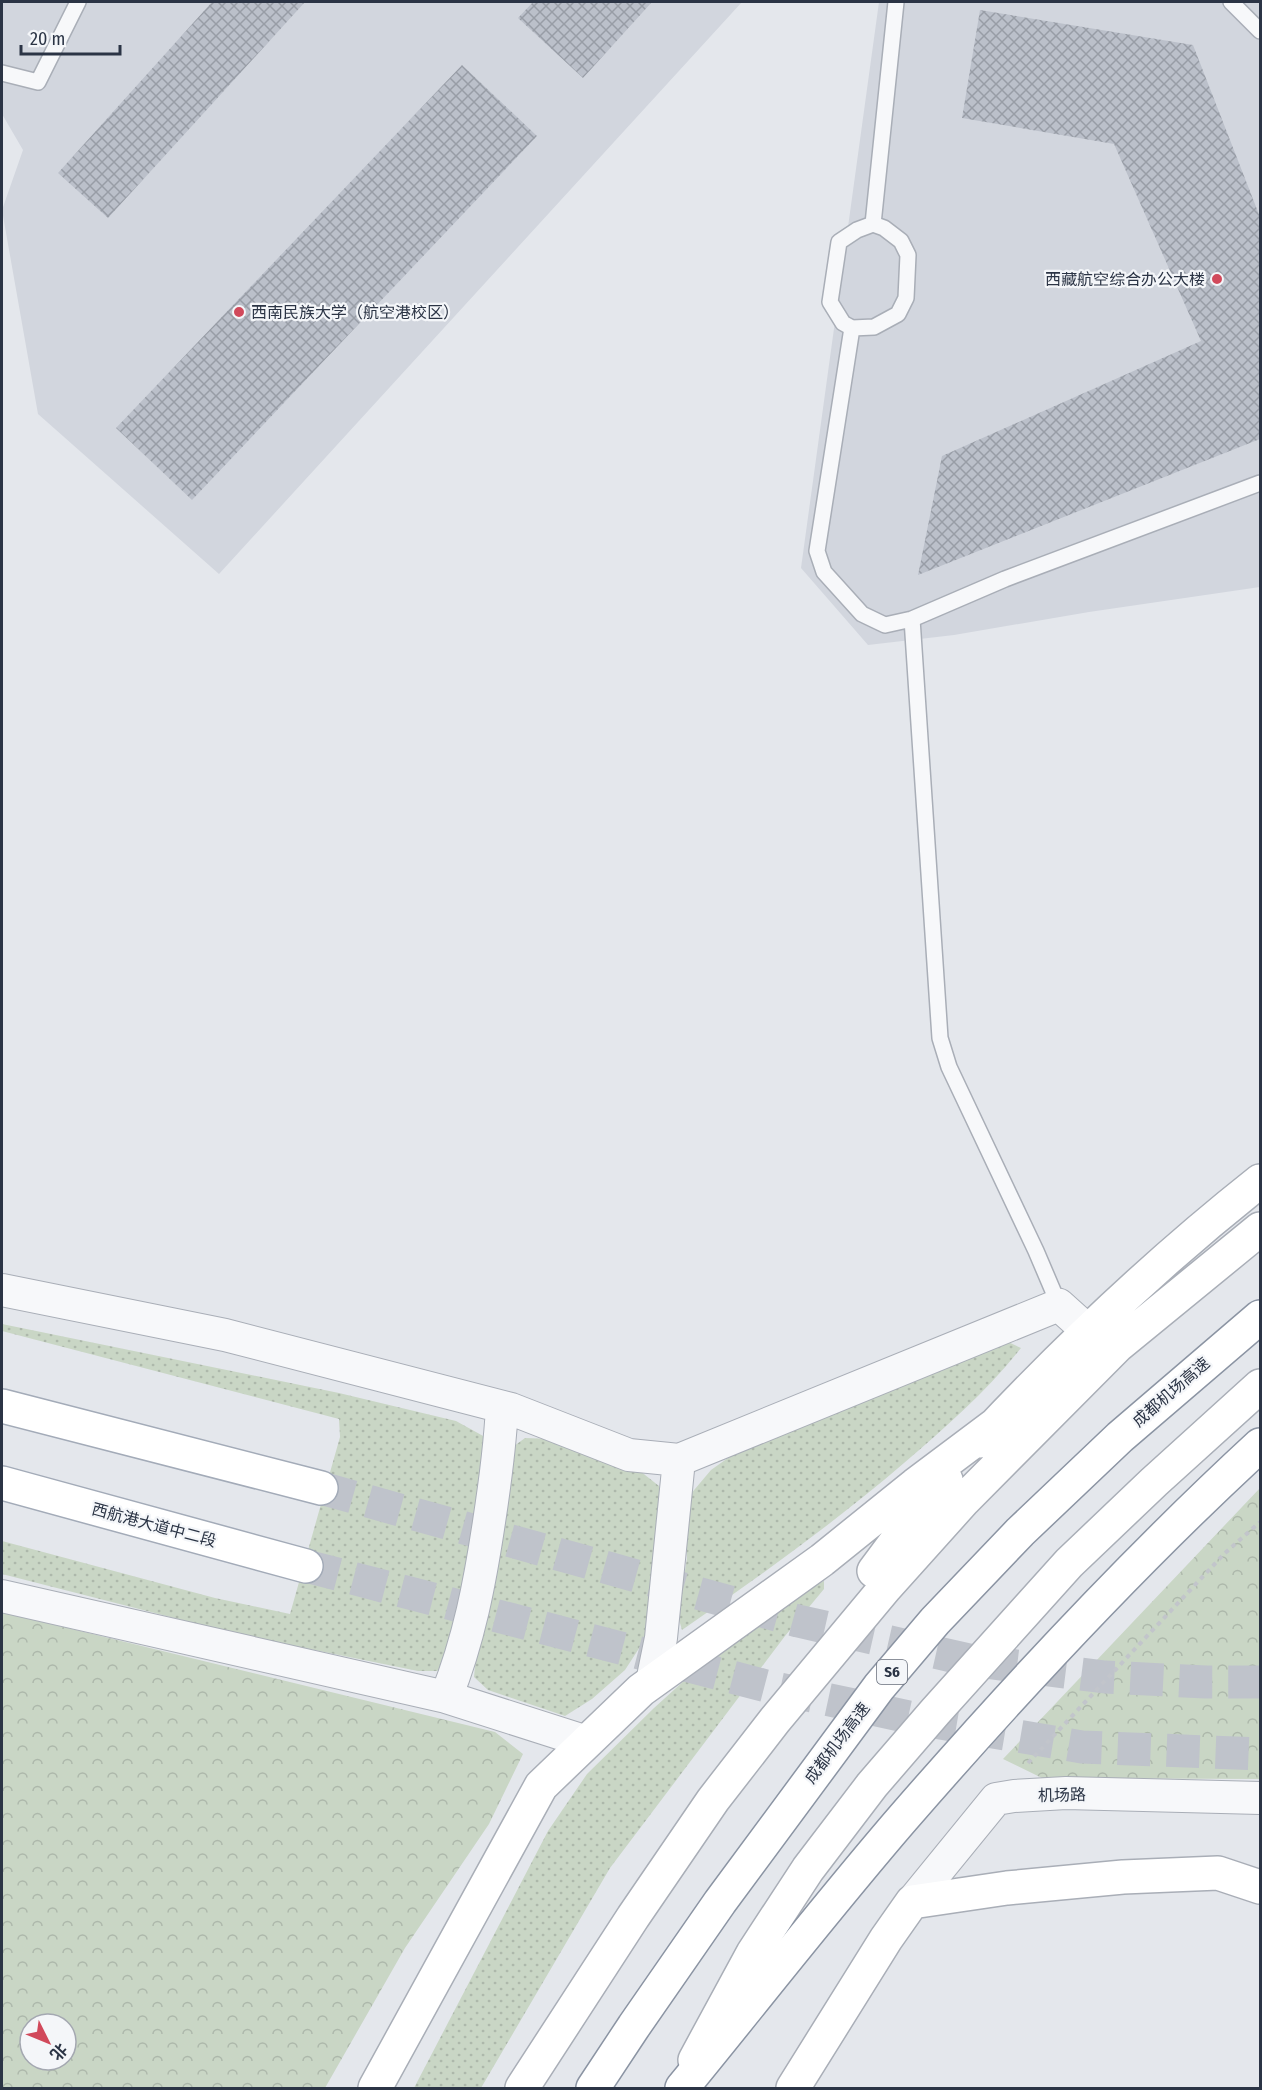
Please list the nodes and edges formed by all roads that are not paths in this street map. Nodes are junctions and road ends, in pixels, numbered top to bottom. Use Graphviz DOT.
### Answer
graph roads {
  1 [pos="78,2"];
  2 [pos="896,2"];
  3 [pos="1231,2"];
  4 [pos="1260,31"];
  5 [pos="2,73"];
  6 [pos="873,224"];
  7 [pos="852,328"];
  8 [pos="1260,483"];
  9 [pos="912,619"];
  10 [pos="1260,1181"];
  11 [pos="1260,1229"];
  12 [pos="2,1290"];
  13 [pos="1059,1305"];
  14 [pos="1260,1317"];
  15 [pos="1089,1332"];
  16 [pos="1260,1386"];
  17 [pos="2,1406"];
  18 [pos="502,1407"];
  19 [pos="995,1425"];
  20 [pos="1260,1445"];
  21 [pos="680,1460"];
  22 [pos="2,1483"];
  23 [pos="321,1488"];
  24 [pos="306,1566"];
  25 [pos="2,1596"];
  26 [pos="652,1682"];
  27 [pos="446,1696"];
  28 [pos="775,1720"];
  29 [pos="587,1742"];
  30 [pos="1260,1798"];
  31 [pos="1260,1887"];
  32 [pos="912,1902"];
  33 [pos="375,2088"];
  34 [pos="522,2088"];
  35 [pos="593,2088"];
  36 [pos="681,2088"];
  37 [pos="793,2088"];
  1 -- 5 [label="lane"];
  2 -- 6 [label="lane"];
  3 -- 4 [label="lane"];
  6 -- 7 [label="lane"];
  6 -- 7 [label="lane"];
  7 -- 9 [label="lane"];
  8 -- 9 [label="lane"];
  9 -- 13 [label="lane"];
  10 -- 15 [label="main road"];
  11 -- 28 [label="main road"];
  12 -- 18 [label="street"];
  13 -- 15 [label="street"];
  13 -- 21 [label="street"];
  14 -- 35 [label="main road, 成都机场高速 / S6"];
  15 -- 19 [label="main road"];
  16 -- 36 [label="main road"];
  17 -- 23 [label="main road"];
  18 -- 21 [label="street"];
  18 -- 27 [label="street"];
  19 -- 26 [label="main road"];
  19 -- 28 [label="main road"];
  20 -- 36 [label="main road"];
  21 -- 26 [label="street"];
  22 -- 24 [label="main road, 西航港大道中二段"];
  25 -- 27 [label="street"];
  26 -- 29 [label="main road"];
  27 -- 29 [label="street"];
  28 -- 34 [label="main road"];
  29 -- 33 [label="main road"];
  30 -- 32 [label="street, 机场路"];
  31 -- 32 [label="main road"];
  32 -- 37 [label="main road"];
}
